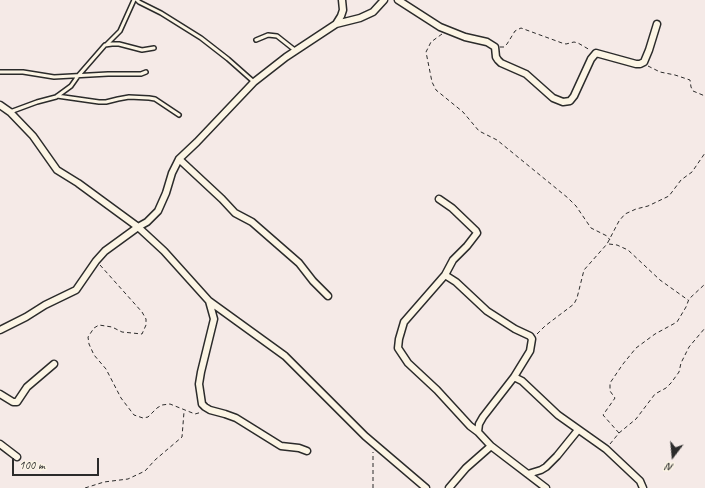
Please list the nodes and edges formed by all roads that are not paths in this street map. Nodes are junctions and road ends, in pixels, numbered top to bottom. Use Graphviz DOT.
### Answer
graph roads {
  1 [pos="136,0"];
  2 [pos="342,0"];
  3 [pos="384,0"];
  4 [pos="398,0"];
  5 [pos="336,24"];
  6 [pos="657,24"];
  7 [pos="256,40"];
  8 [pos="105,46"];
  9 [pos="154,48"];
  10 [pos="296,51"];
  11 [pos="0,72"];
  12 [pos="146,72"];
  13 [pos="78,76"];
  14 [pos="254,82"];
  15 [pos="58,96"];
  16 [pos="0,105"];
  17 [pos="10,112"];
  18 [pos="179,115"];
  19 [pos="179,159"];
  20 [pos="439,199"];
  21 [pos="138,227"];
  22 [pos="445,275"];
  23 [pos="328,296"];
  24 [pos="209,301"];
  25 [pos="0,330"];
  26 [pos="54,364"];
  27 [pos="514,377"];
  28 [pos="0,394"];
  29 [pos="578,430"];
  30 [pos="478,432"];
  31 [pos="0,444"];
  32 [pos="491,446"];
  33 [pos="307,451"];
  34 [pos="17,457"];
  35 [pos="528,474"];
  36 [pos="426,488"];
  37 [pos="449,488"];
  38 [pos="546,488"];
  39 [pos="643,488"];
  1 -- 8 [label="lane"];
  1 -- 14 [label="lane"];
  2 -- 5 [label="street"];
  3 -- 5 [label="street"];
  4 -- 6 [label="street"];
  5 -- 10 [label="street"];
  7 -- 10 [label="lane"];
  8 -- 9 [label="lane"];
  8 -- 13 [label="lane"];
  10 -- 14 [label="street"];
  11 -- 13 [label="lane"];
  12 -- 13 [label="lane"];
  13 -- 15 [label="lane"];
  14 -- 19 [label="street"];
  15 -- 17 [label="lane"];
  15 -- 18 [label="lane"];
  16 -- 17 [label="street"];
  17 -- 21 [label="street"];
  19 -- 21 [label="street"];
  19 -- 23 [label="street"];
  20 -- 22 [label="street"];
  21 -- 24 [label="street"];
  21 -- 25 [label="street"];
  22 -- 27 [label="street"];
  22 -- 30 [label="street"];
  24 -- 33 [label="street"];
  24 -- 36 [label="street"];
  26 -- 28 [label="street"];
  27 -- 29 [label="street"];
  27 -- 30 [label="street"];
  29 -- 35 [label="street"];
  29 -- 39 [label="street"];
  30 -- 32 [label="street"];
  31 -- 34 [label="street"];
  32 -- 35 [label="street"];
  32 -- 37 [label="street"];
  35 -- 38 [label="street"];
}
